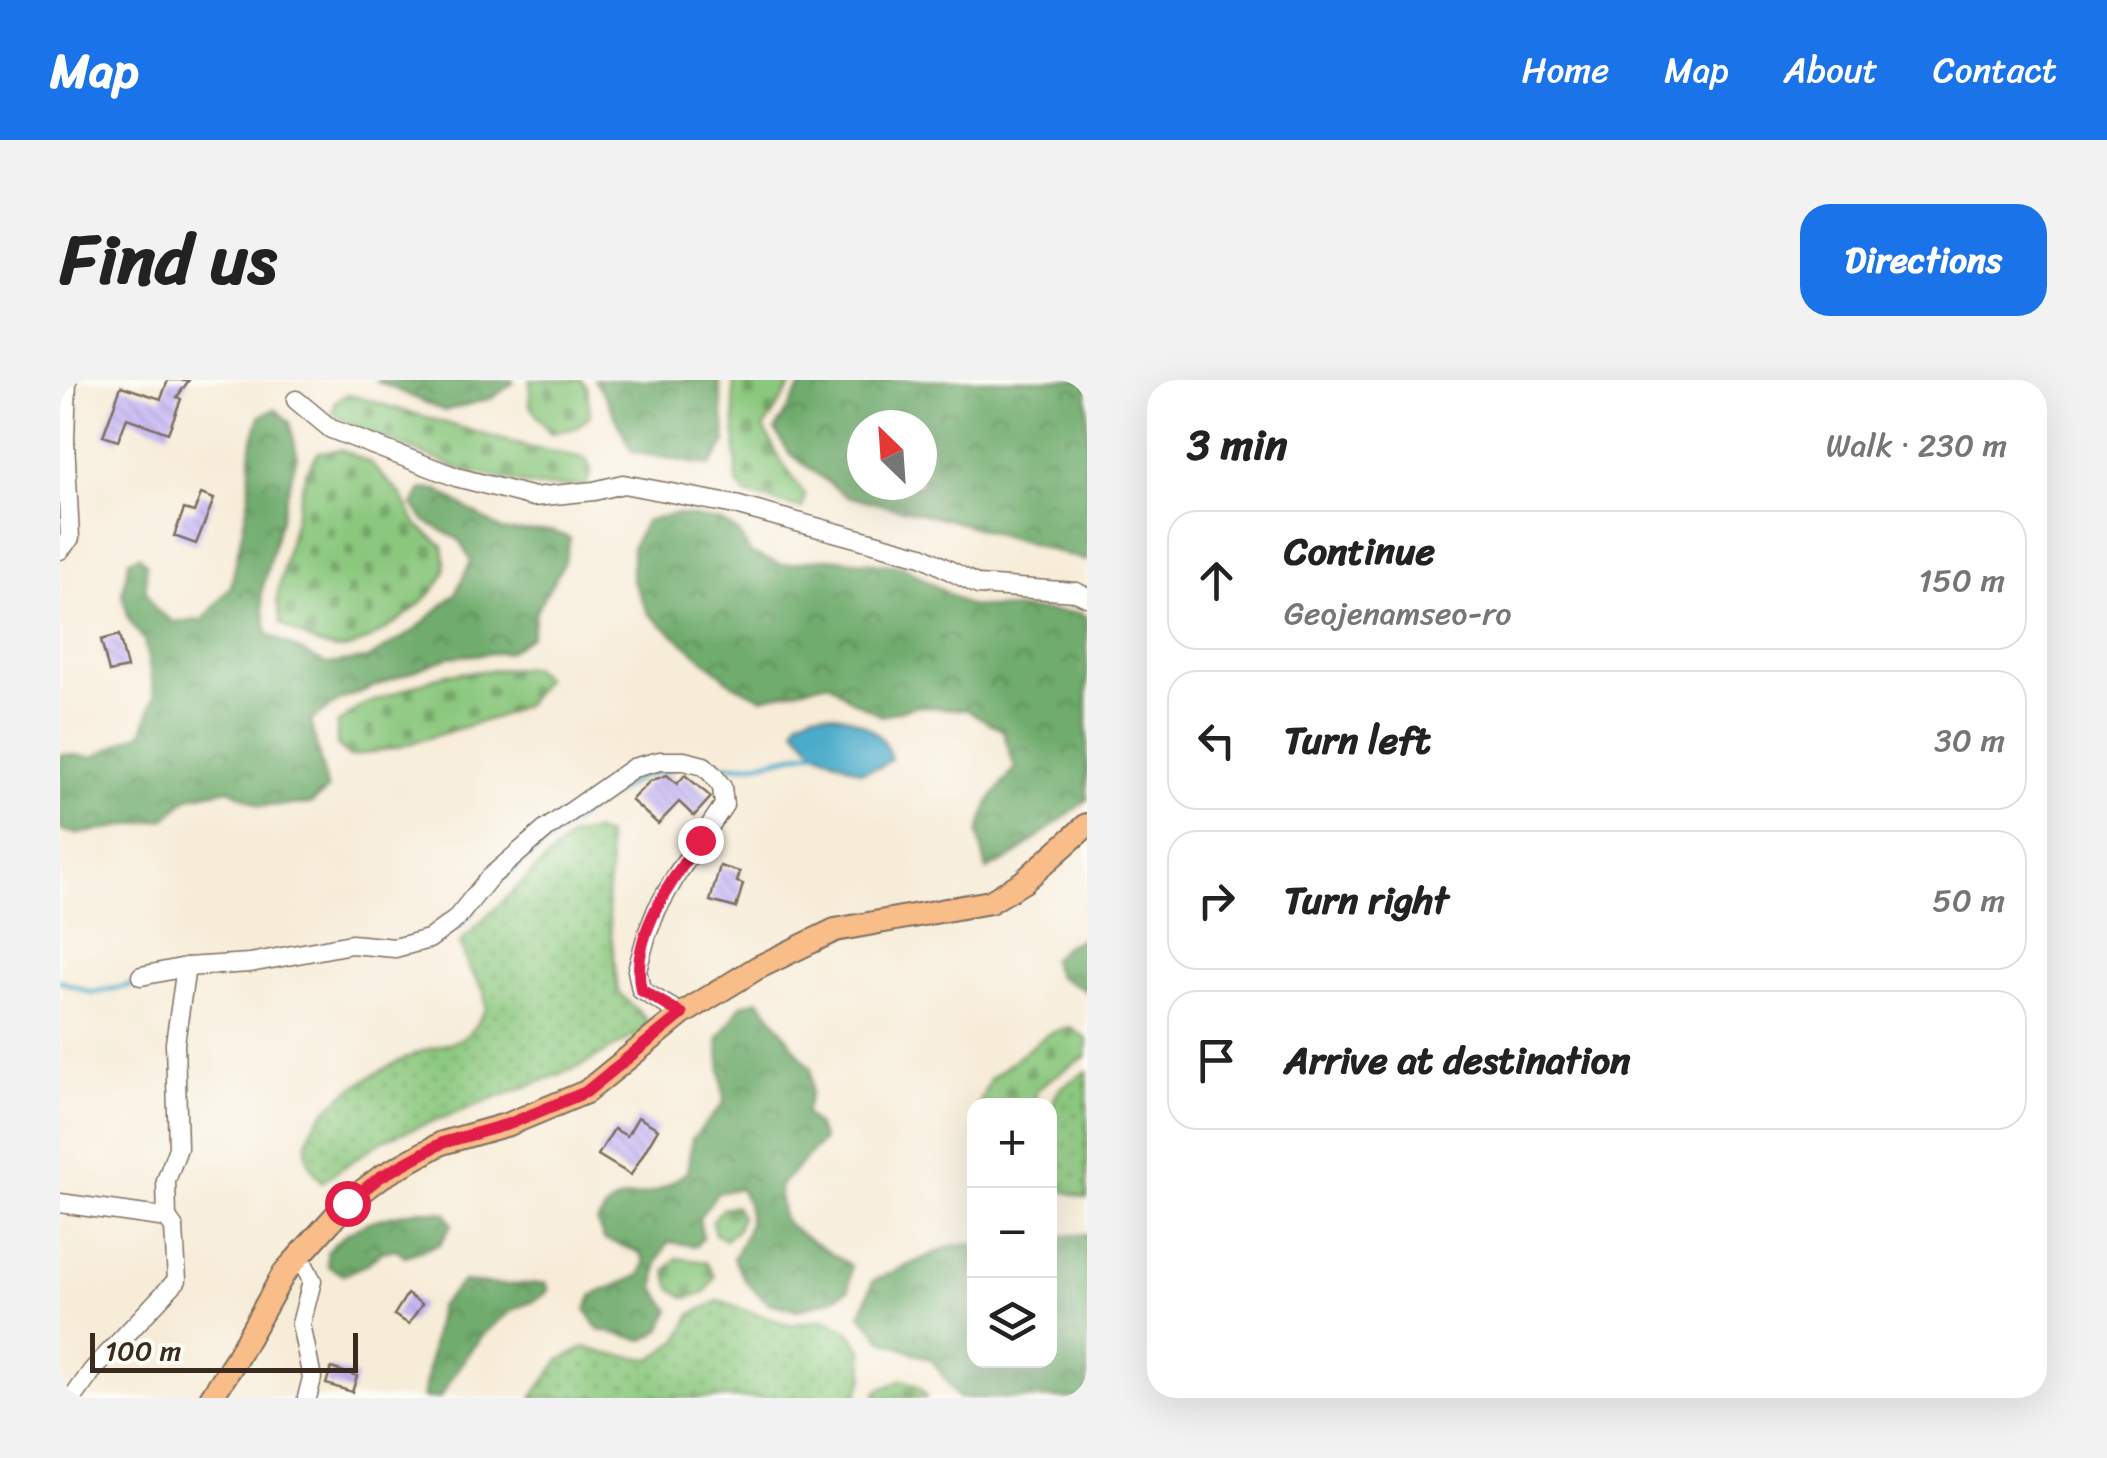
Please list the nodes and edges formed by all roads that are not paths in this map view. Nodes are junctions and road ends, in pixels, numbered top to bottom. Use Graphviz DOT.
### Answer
graph roads {
  1 [pos="67,380"];
  2 [pos="296,400"];
  3 [pos="60,550"];
  4 [pos="1087,598"];
  5 [pos="1087,825"];
  6 [pos="186,967"];
  7 [pos="141,976"];
  8 [pos="682,1014"];
  9 [pos="60,1203"];
  10 [pos="167,1218"];
  11 [pos="300,1255"];
  12 [pos="73,1398"];
  13 [pos="211,1398"];
  14 [pos="307,1398"];
  1 -- 3 [label="lane"];
  2 -- 4 [label="lane"];
  5 -- 8 [label="main road"];
  6 -- 7 [label="lane"];
  6 -- 8 [label="lane"];
  6 -- 10 [label="lane"];
  8 -- 11 [label="main road"];
  9 -- 10 [label="lane"];
  10 -- 12 [label="lane"];
  11 -- 13 [label="main road"];
  11 -- 14 [label="lane"];
}
